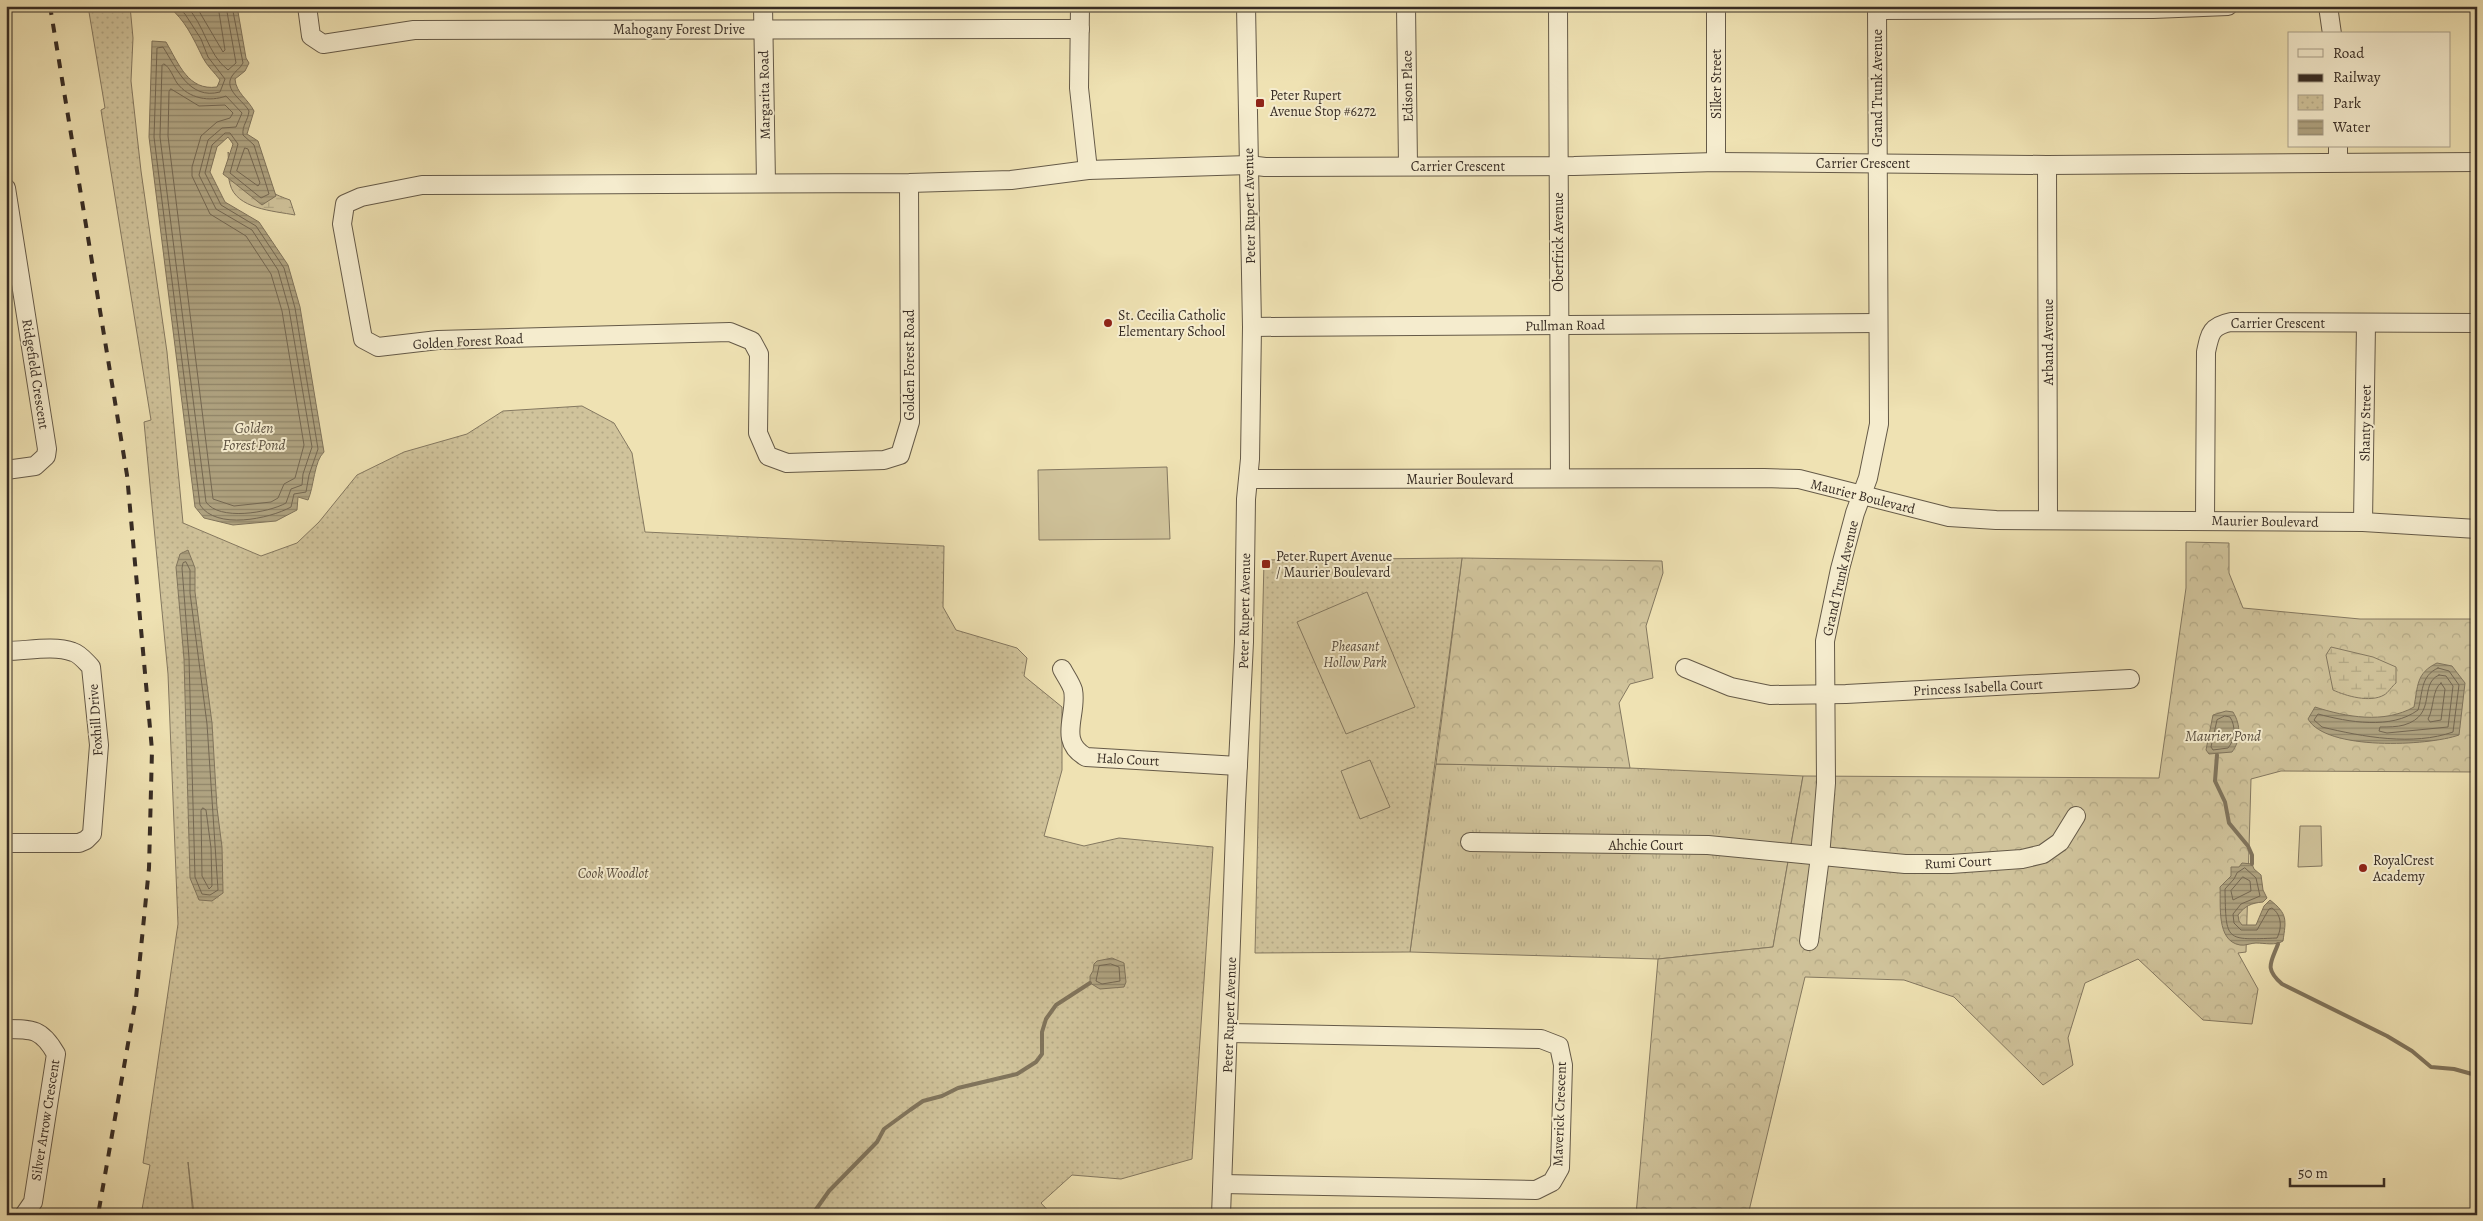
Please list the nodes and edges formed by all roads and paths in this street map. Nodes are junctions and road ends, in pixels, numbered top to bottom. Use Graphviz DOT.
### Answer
graph roads {
  1 [pos="307,6"];
  2 [pos="763,6"];
  3 [pos="1080,6"];
  4 [pos="1246,6"];
  5 [pos="1406,6"];
  6 [pos="1558,6"];
  7 [pos="1716,6"];
  8 [pos="2228,6"];
  9 [pos="2328,6"];
  10 [pos="1877,8"];
  11 [pos="763,29"];
  12 [pos="1080,29"];
  13 [pos="2332,32"];
  14 [pos="2338,154"];
  15 [pos="1716,162"];
  16 [pos="2477,162"];
  17 [pos="1878,164"];
  18 [pos="1249,165"];
  19 [pos="2047,165"];
  20 [pos="1408,166"];
  21 [pos="1558,166"];
  22 [pos="1088,170"];
  23 [pos="766,183"];
  24 [pos="909,183"];
  25 [pos="6,188"];
  26 [pos="1878,323"];
  27 [pos="2477,323"];
  28 [pos="2366,324"];
  29 [pos="1558,325"];
  30 [pos="1252,327"];
  31 [pos="6,470"];
  32 [pos="1560,478"];
  33 [pos="1249,479"];
  34 [pos="1860,496"];
  35 [pos="2048,519"];
  36 [pos="2205,520"];
  37 [pos="2363,522"];
  38 [pos="2477,529"];
  39 [pos="6,651"];
  40 [pos="1685,668"];
  41 [pos="1062,669"];
  42 [pos="2130,679"];
  43 [pos="1825,694"];
  44 [pos="1238,766"];
  45 [pos="2076,816"];
  46 [pos="1470,842"];
  47 [pos="6,843"];
  48 [pos="1820,857"];
  49 [pos="1809,942"];
  50 [pos="6,1029"];
  51 [pos="1228,1033"];
  52 [pos="1222,1184"];
  53 [pos="24,1215"];
  54 [pos="1221,1215"];
  1 -- 11 [label="street, Mahogany Forest Drive"];
  2 -- 11 [label="street, Margarita Road"];
  3 -- 12 [label="street"];
  4 -- 18 [label="street, Peter Rupert Avenue"];
  5 -- 20 [label="street, Edison Place"];
  6 -- 21 [label="street, Oberfrick Avenue"];
  7 -- 15 [label="street, Silker Street"];
  8 -- 10 [label="street"];
  9 -- 13 [label="street"];
  10 -- 17 [label="street, Grand Trunk Avenue"];
  11 -- 12 [label="street, Mahogany Forest Drive"];
  11 -- 23 [label="street, Margarita Road"];
  12 -- 22 [label="street"];
  14 -- 16 [label="street, Carrier Crescent"];
  14 -- 19 [label="street, Carrier Crescent"];
  15 -- 17 [label="street, Carrier Crescent"];
  15 -- 21 [label="street, Carrier Crescent"];
  17 -- 19 [label="street, Carrier Crescent"];
  17 -- 26 [label="street, Grand Trunk Avenue"];
  18 -- 20 [label="street, Carrier Crescent"];
  18 -- 22 [label="street, Golden Forest Road"];
  18 -- 30 [label="street, Peter Rupert Avenue"];
  19 -- 35 [label="street, Arband Avenue"];
  20 -- 21 [label="street, Carrier Crescent"];
  21 -- 29 [label="street, Oberfrick Avenue"];
  22 -- 24 [label="street, Golden Forest Road"];
  23 -- 24 [label="street, Golden Forest Road"];
  23 -- 24 [label="street, Golden Forest Road"];
  25 -- 31 [label="street, Ridgefield Crescent"];
  26 -- 29 [label="street, Pullman Road"];
  26 -- 34 [label="street, Grand Trunk Avenue"];
  27 -- 28 [label="street, Carrier Crescent"];
  28 -- 36 [label="street, Carrier Crescent"];
  28 -- 37 [label="street, Shanty Street"];
  29 -- 30 [label="street, Pullman Road"];
  29 -- 32 [label="street, Oberfrick Avenue"];
  30 -- 33 [label="street, Peter Rupert Avenue"];
  32 -- 33 [label="street, Maurier Boulevard"];
  32 -- 34 [label="street, Maurier Boulevard"];
  33 -- 44 [label="street, Peter Rupert Avenue"];
  34 -- 35 [label="street, Maurier Boulevard"];
  34 -- 43 [label="street, Grand Trunk Avenue"];
  35 -- 36 [label="street, Maurier Boulevard"];
  36 -- 37 [label="street, Maurier Boulevard"];
  37 -- 38 [label="street, Maurier Boulevard"];
  39 -- 47 [label="street, Foxhill Drive"];
  40 -- 43 [label="street, Princess Isabella Court"];
  41 -- 44 [label="street, Halo Court"];
  42 -- 43 [label="street, Princess Isabella Court"];
  43 -- 48 [label="street, Grand Trunk Avenue"];
  44 -- 51 [label="street, Peter Rupert Avenue"];
  45 -- 48 [label="street, Rumi Court"];
  46 -- 48 [label="street, Ahchie Court"];
  48 -- 49 [label="street, Grand Trunk Avenue"];
  50 -- 53 [label="street, Silver Arrow Crescent"];
  51 -- 52 [label="street, Peter Rupert Avenue"];
  51 -- 52 [label="street, Maverick Crescent"];
  52 -- 54 [label="street, Peter Rupert Avenue"];
}
